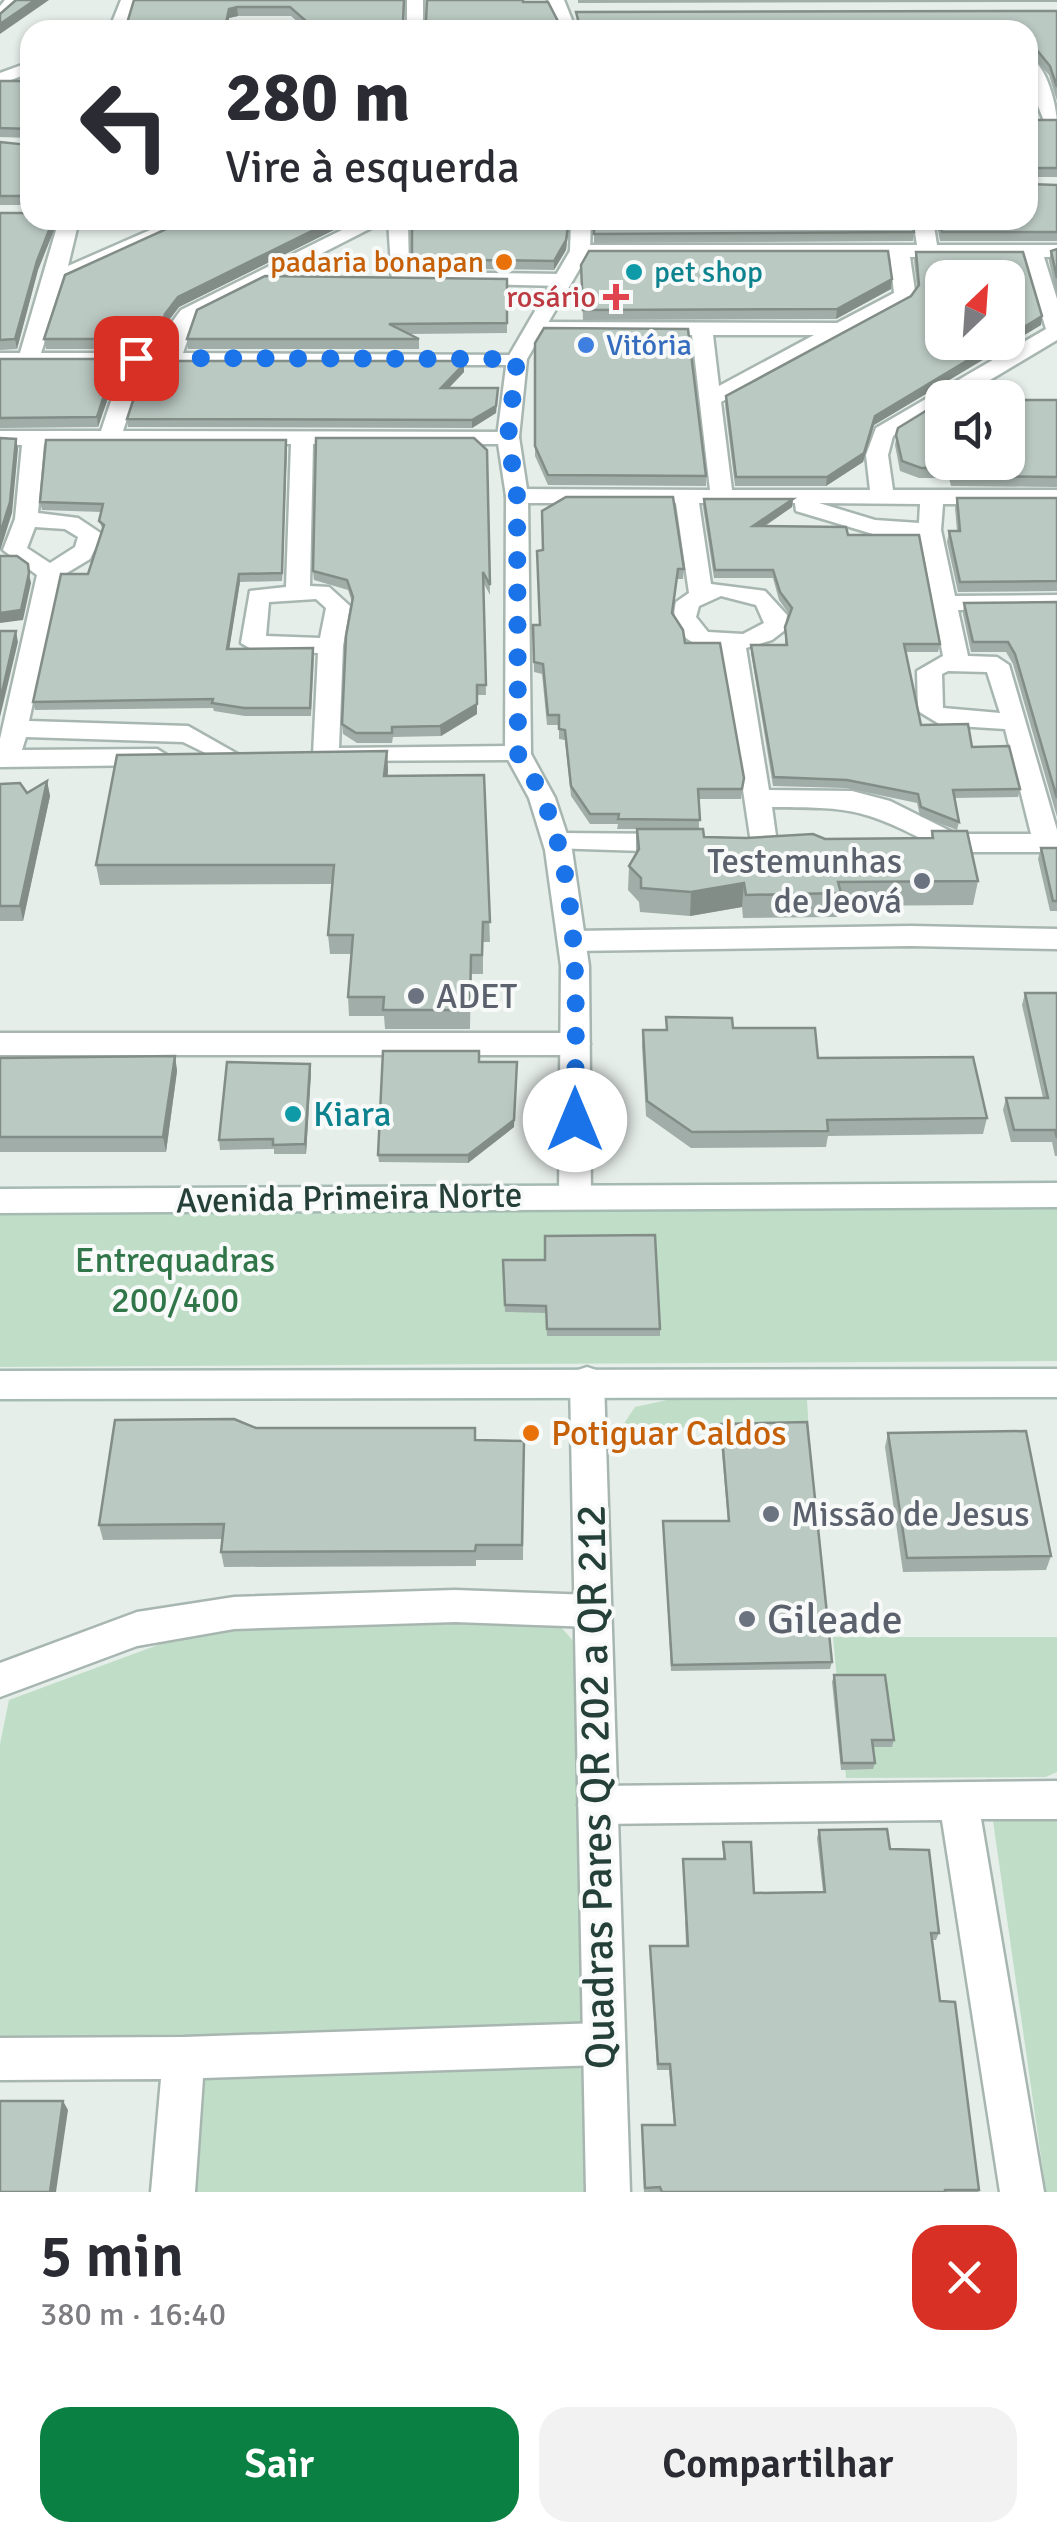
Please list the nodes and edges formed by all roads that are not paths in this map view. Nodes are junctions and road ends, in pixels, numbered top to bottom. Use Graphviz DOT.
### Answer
graph roads {
  1 [pos="14,0"];
  2 [pos="582,12"];
  3 [pos="562,14"];
  4 [pos="0,16"];
  5 [pos="1038,87"];
  6 [pos="1055,121"];
  7 [pos="67,230"];
  8 [pos="166,230"];
  9 [pos="357,230"];
  10 [pos="396,230"];
  11 [pos="581,230"];
  12 [pos="925,230"];
  13 [pos="928,250"];
  14 [pos="1057,250"];
  15 [pos="580,251"];
  16 [pos="899,251"];
  17 [pos="1032,251"];
  18 [pos="259,278"];
  19 [pos="319,278"];
  20 [pos="55,279"];
  21 [pos="562,280"];
  22 [pos="536,328"];
  23 [pos="702,329"];
  24 [pos="846,329"];
  25 [pos="1057,331"];
  26 [pos="136,358"];
  27 [pos="170,358"];
  28 [pos="28,359"];
  29 [pos="517,359"];
  30 [pos="0,360"];
  31 [pos="976,380"];
  32 [pos="710,400"];
  33 [pos="925,411"];
  34 [pos="508,437"];
  35 [pos="0,438"];
  36 [pos="34,438"];
  37 [pos="110,438"];
  38 [pos="302,438"];
  39 [pos="517,496"];
  40 [pos="883,497"];
  41 [pos="1057,497"];
  42 [pos="722,498"];
  43 [pos="782,498"];
  44 [pos="932,498"];
  45 [pos="686,499"];
  46 [pos="26,519"];
  47 [pos="930,530"];
  48 [pos="49,573"];
  49 [pos="298,591"];
  50 [pos="701,594"];
  51 [pos="1057,602"];
  52 [pos="946,603"];
  53 [pos="732,645"];
  54 [pos="330,646"];
  55 [pos="957,662"];
  56 [pos="1016,722"];
  57 [pos="16,729"];
  58 [pos="518,754"];
  59 [pos="4,759"];
  60 [pos="760,798"];
  61 [pos="560,842"];
  62 [pos="896,843"];
  63 [pos="953,843"];
  64 [pos="1052,843"];
  65 [pos="1057,939"];
  66 [pos="572,941"];
  67 [pos="0,1044"];
  68 [pos="575,1044"];
  69 [pos="1057,1195"];
  70 [pos="576,1196"];
  71 [pos="0,1201"];
  72 [pos="586,1381"];
  73 [pos="1057,1383"];
  74 [pos="0,1385"];
  75 [pos="593,1611"];
  76 [pos="0,1680"];
  77 [pos="958,1800"];
  78 [pos="1057,1800"];
  79 [pos="597,1805"];
  80 [pos="601,2044"];
  81 [pos="184,2058"];
  82 [pos="0,2059"];
  83 [pos="173,2192"];
  84 [pos="608,2192"];
  85 [pos="1022,2192"];
  1 -- 4 [label="street"];
  2 -- 3 [label="street"];
  5 -- 6 [label="street"];
  7 -- 20 [label="street"];
  8 -- 20 [label="street"];
  9 -- 18 [label="street"];
  10 -- 21 [label="street"];
  11 -- 15 [label="street"];
  12 -- 13 [label="street"];
  13 -- 16 [label="street"];
  13 -- 17 [label="street"];
  14 -- 17 [label="street"];
  15 -- 16 [label="street"];
  15 -- 21 [label="street"];
  16 -- 24 [label="street"];
  17 -- 25 [label="street"];
  18 -- 19 [label="street"];
  18 -- 27 [label="street"];
  20 -- 28 [label="street"];
  21 -- 22 [label="street"];
  22 -- 23 [label="street"];
  22 -- 29 [label="street"];
  23 -- 24 [label="street"];
  23 -- 32 [label="street"];
  24 -- 32 [label="street"];
  25 -- 31 [label="street"];
  26 -- 27 [label="street"];
  26 -- 28 [label="street"];
  26 -- 37 [label="street"];
  27 -- 29 [label="street"];
  28 -- 30 [label="street"];
  29 -- 34 [label="street"];
  32 -- 42 [label="street"];
  33 -- 40 [label="street"];
  34 -- 38 [label="street"];
  34 -- 39 [label="street"];
  35 -- 36 [label="street"];
  36 -- 37 [label="street"];
  36 -- 46 [label="street"];
  37 -- 38 [label="street"];
  38 -- 49 [label="street"];
  39 -- 45 [label="street"];
  39 -- 58 [label="street"];
  40 -- 43 [label="street"];
  40 -- 44 [label="street"];
  41 -- 44 [label="street"];
  42 -- 43 [label="street"];
  42 -- 45 [label="street"];
  43 -- 47 [label="street"];
  44 -- 47 [label="street"];
  45 -- 50 [label="street"];
  46 -- 48 [label="street"];
  46 -- 48 [label="street"];
  47 -- 52 [label="street"];
  48 -- 57 [label="street"];
  49 -- 54 [label="street"];
  49 -- 54 [label="street"];
  50 -- 53 [label="street"];
  50 -- 53 [label="street"];
  51 -- 52 [label="street"];
  52 -- 55 [label="street"];
  53 -- 60 [label="street"];
  54 -- 58 [label="street"];
  55 -- 56 [label="street"];
  55 -- 56 [label="street"];
  56 -- 64 [label="street"];
  57 -- 59 [label="street"];
  57 -- 59 [label="street"];
  58 -- 61 [label="street"];
  60 -- 61 [label="street"];
  60 -- 63 [label="street"];
  61 -- 66 [label="street"];
  62 -- 63 [label="street"];
  63 -- 64 [label="street"];
  65 -- 66 [label="street"];
  66 -- 68 [label="street"];
  67 -- 68 [label="street"];
  68 -- 70 [label="street"];
  69 -- 70 [label="street, Avenida Primeira Norte"];
  70 -- 71 [label="street, Avenida Primeira Norte"];
  72 -- 73 [label="street"];
  72 -- 74 [label="street"];
  72 -- 75 [label="street, Quadras Pares QR 202 a QR 212"];
  75 -- 76 [label="street"];
  75 -- 79 [label="street, Quadras Pares QR 202 a QR 212"];
  77 -- 78 [label="street"];
  77 -- 79 [label="street"];
  77 -- 85 [label="street"];
  79 -- 80 [label="street, Quadras Pares QR 202 a QR 212"];
  80 -- 81 [label="street"];
  80 -- 84 [label="street, Quadras Pares QR 202 a QR 212"];
  81 -- 82 [label="street"];
  81 -- 83 [label="street"];
}
